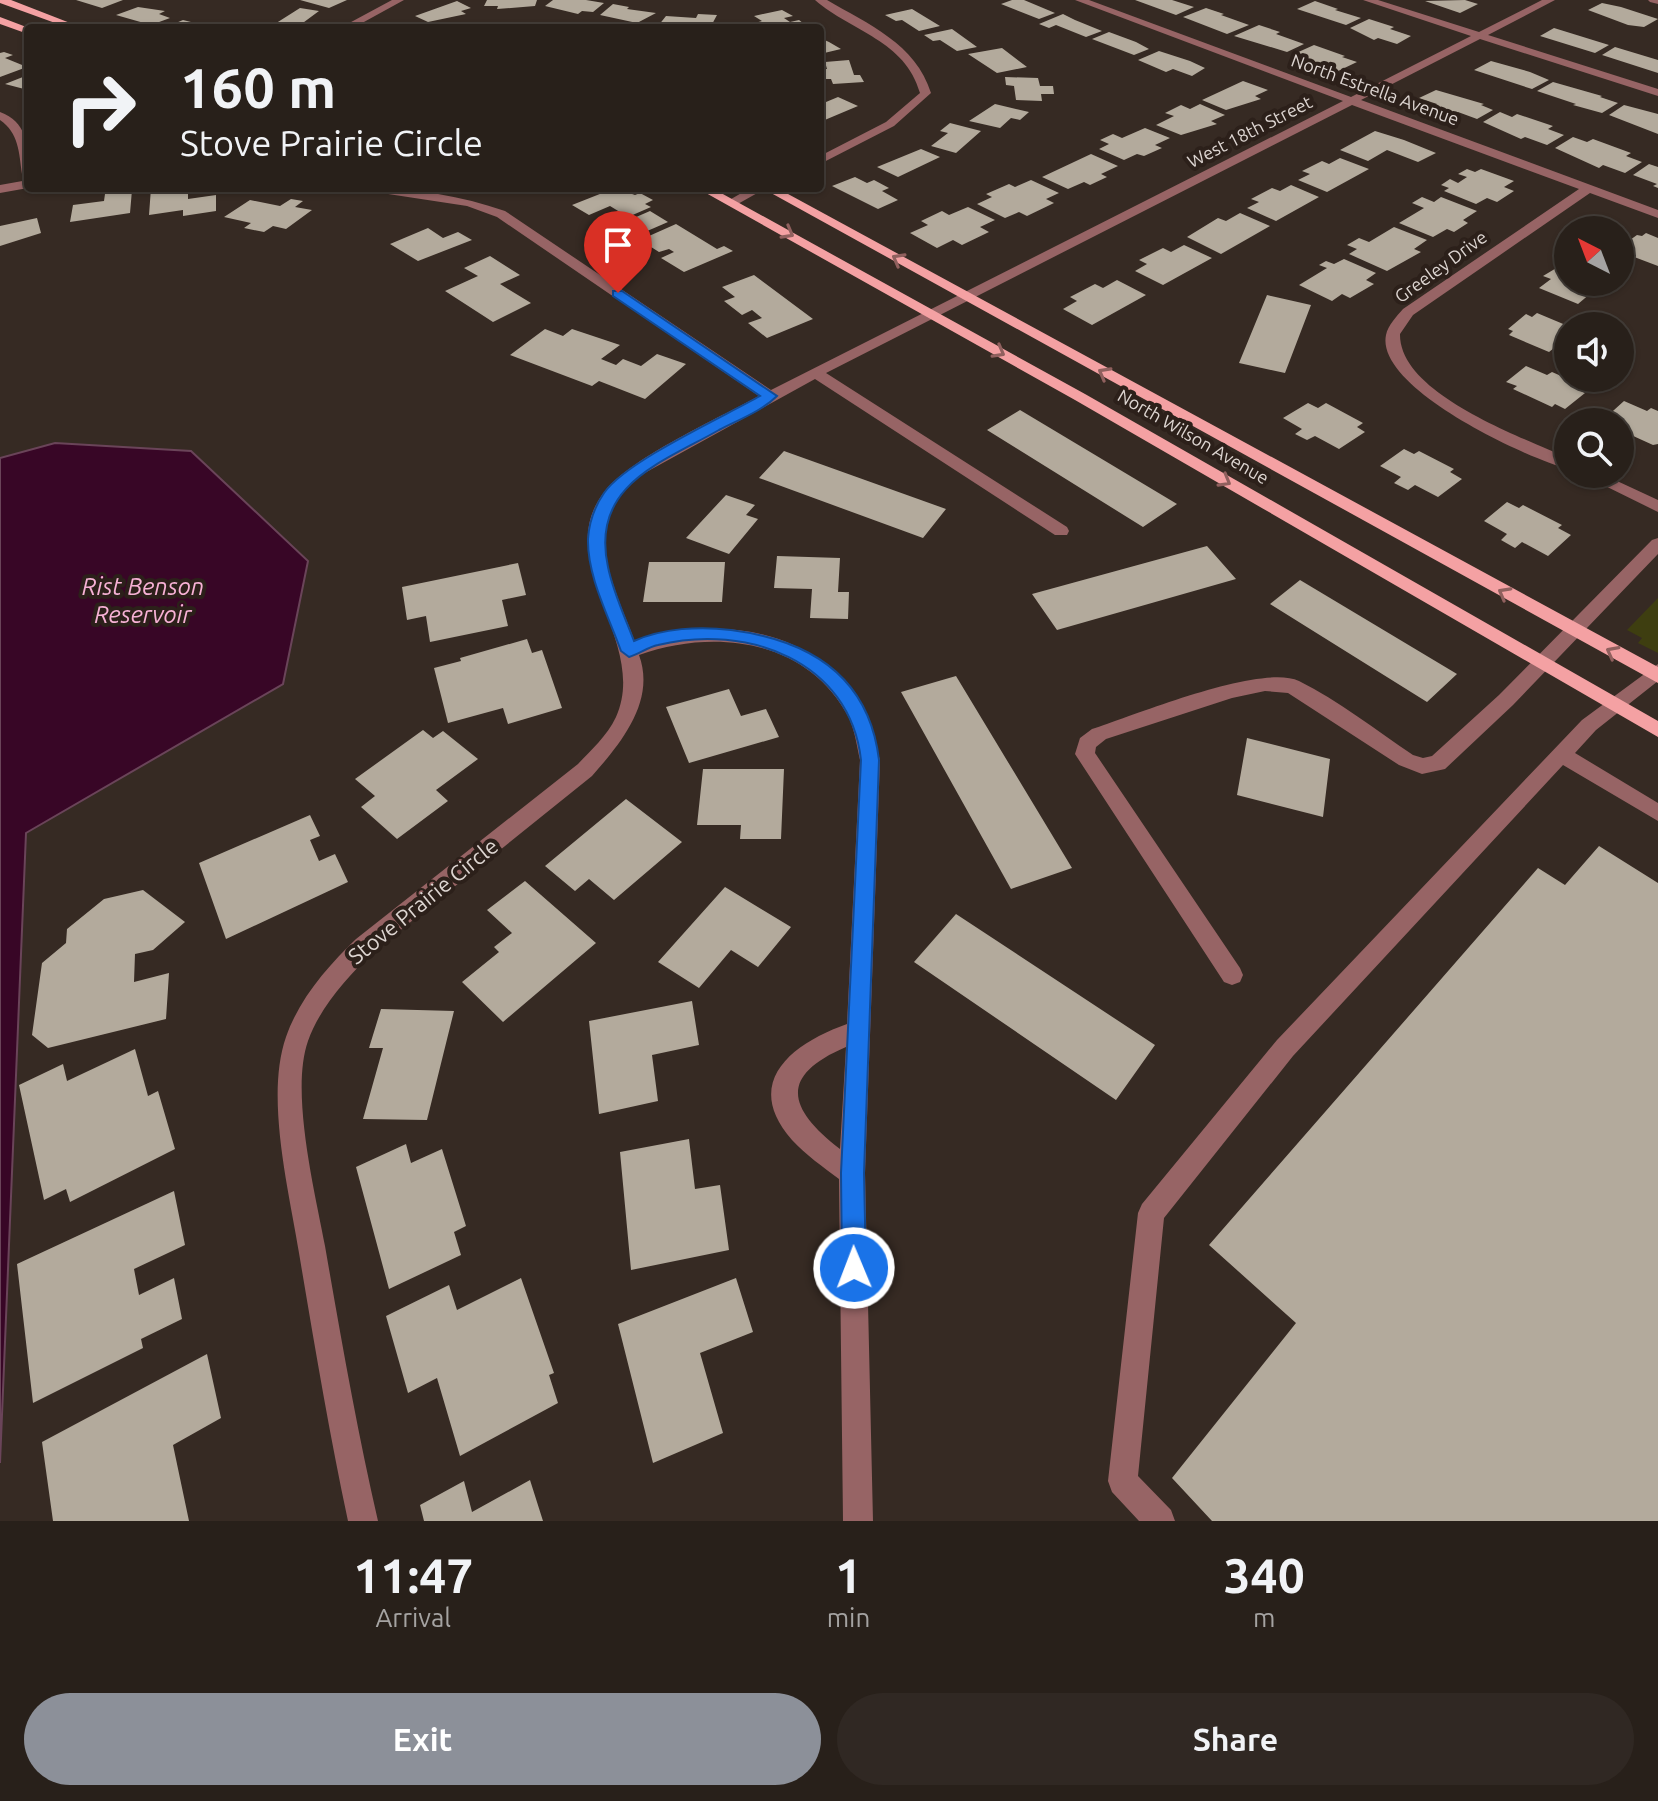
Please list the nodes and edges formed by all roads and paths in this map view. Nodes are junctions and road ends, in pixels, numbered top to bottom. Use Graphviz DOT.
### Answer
graph roads {
  1 [pos="2,0"];
  2 [pos="399,0"];
  3 [pos="820,0"];
  4 [pos="1080,0"];
  5 [pos="1368,0"];
  6 [pos="1550,0"];
  7 [pos="0,20"];
  8 [pos="67,24"];
  9 [pos="353,24"];
  10 [pos="24,29"];
  11 [pos="1480,36"];
  12 [pos="1658,93"];
  13 [pos="1353,100"];
  14 [pos="0,115"];
  15 [pos="24,144"];
  16 [pos="824,158"];
  17 [pos="24,185"];
  18 [pos="1589,188"];
  19 [pos="0,189"];
  20 [pos="400,192"];
  21 [pos="711,192"];
  22 [pos="752,192"];
  23 [pos="775,192"];
  24 [pos="732,202"];
  25 [pos="1658,214"];
  26 [pos="967,296"];
  27 [pos="931,315"];
  28 [pos="815,373"];
  29 [pos="770,396"];
  30 [pos="1554,457"];
  31 [pos="1618,488"];
  32 [pos="1658,507"];
  33 [pos="1061,531"];
  34 [pos="1658,544"];
  35 [pos="1572,630"];
  36 [pos="629,651"];
  37 [pos="1542,662"];
  38 [pos="1656,674"];
  39 [pos="1616,706"];
  40 [pos="1658,730"];
  41 [pos="1562,755"];
  42 [pos="1658,813"];
  43 [pos="1232,975"];
  44 [pos="859,1031"];
  45 [pos="852,1173"];
  46 [pos="363,1521"];
  47 [pos="858,1521"];
  48 [pos="1160,1521"];
  1 -- 8 [label="main road"];
  2 -- 9 [label="street"];
  3 -- 16 [label="street"];
  4 -- 13 [label="street, North Estrella Avenue"];
  5 -- 11 [label="street"];
  6 -- 11 [label="street, West 18th Street"];
  7 -- 10 [label="main road"];
  11 -- 12 [label="street"];
  11 -- 13 [label="street, West 18th Street"];
  13 -- 18 [label="street, North Estrella Avenue"];
  13 -- 26 [label="street, West 18th Street"];
  14 -- 15 [label="street"];
  17 -- 19 [label="street"];
  18 -- 25 [label="street, North Estrella Avenue"];
  18 -- 30 [label="street, Greeley Drive"];
  20 -- 29 [label="street"];
  21 -- 24 [label="main road, North Wilson Avenue"];
  22 -- 24 [label="street"];
  26 -- 23 [label="main road, North Wilson Avenue, one-way"];
  24 -- 27 [label="main road, North Wilson Avenue, one-way"];
  26 -- 27 [label="street, West 18th Street"];
  35 -- 26 [label="main road, North Wilson Avenue, one-way"];
  27 -- 28 [label="street"];
  27 -- 37 [label="main road, North Wilson Avenue, one-way"];
  28 -- 29 [label="street"];
  28 -- 33 [label="street"];
  29 -- 36 [label="street, Stove Prairie Circle"];
  31 -- 32 [label="street"];
  34 -- 35 [label="street"];
  35 -- 37 [label="street"];
  38 -- 35 [label="main road, North Wilson Avenue, one-way"];
  36 -- 44 [label="street"];
  36 -- 46 [label="street, Stove Prairie Circle"];
  37 -- 39 [label="main road, North Wilson Avenue"];
  37 -- 43 [label="street"];
  38 -- 39 [label="street"];
  39 -- 40 [label="main road, North Wilson Avenue"];
  39 -- 41 [label="street"];
  41 -- 42 [label="street"];
  41 -- 48 [label="street"];
  44 -- 45 [label="street"];
  44 -- 45 [label="street"];
  45 -- 47 [label="street"];
}
